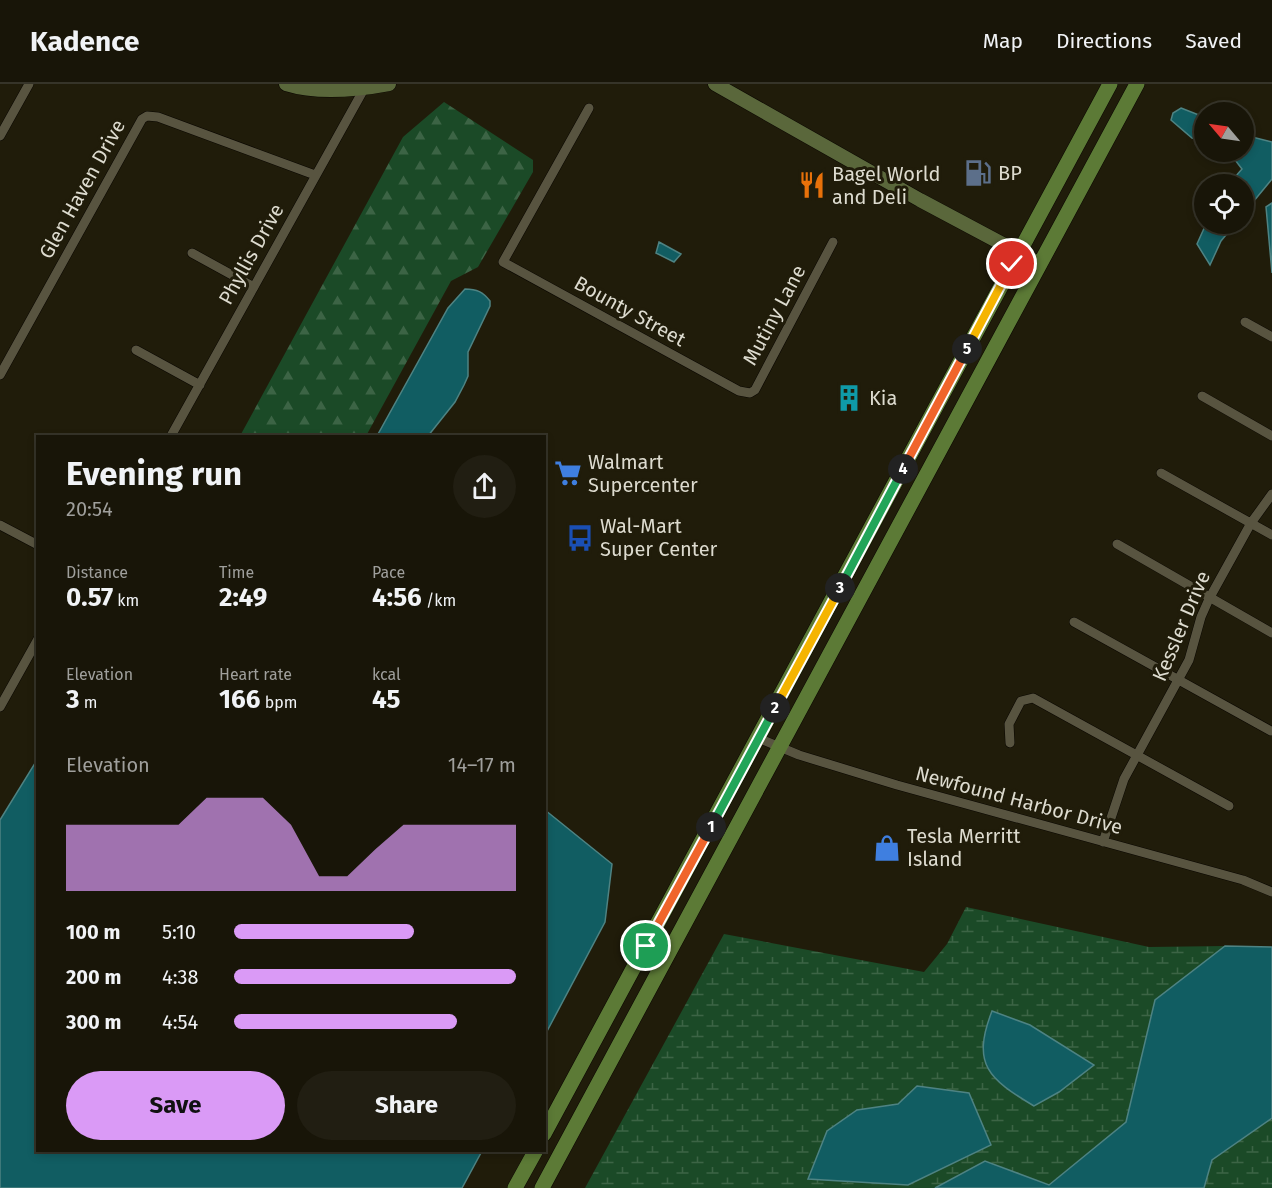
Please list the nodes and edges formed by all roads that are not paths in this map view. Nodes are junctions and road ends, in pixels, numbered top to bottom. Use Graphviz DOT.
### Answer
graph roads {
  1 [pos="29,84"];
  2 [pos="286,84"];
  3 [pos="389,84"];
  4 [pos="715,84"];
  5 [pos="1110,84"];
  6 [pos="1137,84"];
  7 [pos="364,89"];
  8 [pos="589,108"];
  9 [pos="0,136"];
  10 [pos="315,175"];
  11 [pos="833,242"];
  12 [pos="1019,252"];
  13 [pos="192,253"];
  14 [pos="1040,264"];
  15 [pos="254,287"];
  16 [pos="1245,322"];
  17 [pos="1272,337"];
  18 [pos="136,350"];
  19 [pos="0,375"];
  20 [pos="200,385"];
  21 [pos="740,391"];
  22 [pos="1202,396"];
  23 [pos="172,435"];
  24 [pos="1272,436"];
  25 [pos="1161,473"];
  26 [pos="1272,494"];
  27 [pos="1251,523"];
  28 [pos="0,525"];
  29 [pos="1272,535"];
  30 [pos="36,544"];
  31 [pos="1117,544"];
  32 [pos="1209,599"];
  33 [pos="1074,622"];
  34 [pos="1272,633"];
  35 [pos="36,643"];
  36 [pos="1179,681"];
  37 [pos="0,707"];
  38 [pos="1270,731"];
  39 [pos="758,738"];
  40 [pos="1010,743"];
  41 [pos="780,748"];
  42 [pos="1137,755"];
  43 [pos="1229,806"];
  44 [pos="1103,842"];
  45 [pos="1272,892"];
  46 [pos="546,1130"];
  47 [pos="535,1152"];
  48 [pos="515,1188"];
  49 [pos="542,1188"];
  1 -- 9 [label="street"];
  2 -- 7 [label="street"];
  3 -- 7 [label="street"];
  4 -- 12 [label="street"];
  5 -- 12 [label="main road"];
  6 -- 14 [label="main road"];
  7 -- 10 [label="street, Phyllis Drive"];
  8 -- 21 [label="street, Bounty Street"];
  10 -- 15 [label="street, Phyllis Drive"];
  10 -- 19 [label="street, Glen Haven Drive"];
  11 -- 21 [label="street, Mutiny Lane"];
  12 -- 14 [label="street"];
  12 -- 39 [label="main road"];
  13 -- 15 [label="street"];
  14 -- 41 [label="main road"];
  15 -- 20 [label="street, Phyllis Drive"];
  16 -- 17 [label="street"];
  18 -- 20 [label="street"];
  20 -- 23 [label="street, Phyllis Drive"];
  22 -- 24 [label="street"];
  25 -- 27 [label="street"];
  26 -- 27 [label="street, Kessler Drive"];
  27 -- 29 [label="street"];
  27 -- 32 [label="street, Kessler Drive"];
  28 -- 30 [label="street"];
  31 -- 32 [label="street"];
  32 -- 34 [label="street"];
  32 -- 36 [label="street, Kessler Drive"];
  33 -- 36 [label="street"];
  35 -- 37 [label="street"];
  36 -- 38 [label="street"];
  36 -- 42 [label="street, Kessler Drive"];
  39 -- 41 [label="street, Newfound Harbor Drive"];
  39 -- 46 [label="main road"];
  40 -- 42 [label="street"];
  41 -- 44 [label="street, Newfound Harbor Drive"];
  41 -- 49 [label="main road"];
  42 -- 43 [label="street"];
  42 -- 44 [label="street, Kessler Drive"];
  44 -- 45 [label="street, Newfound Harbor Drive"];
  47 -- 48 [label="main road"];
}
